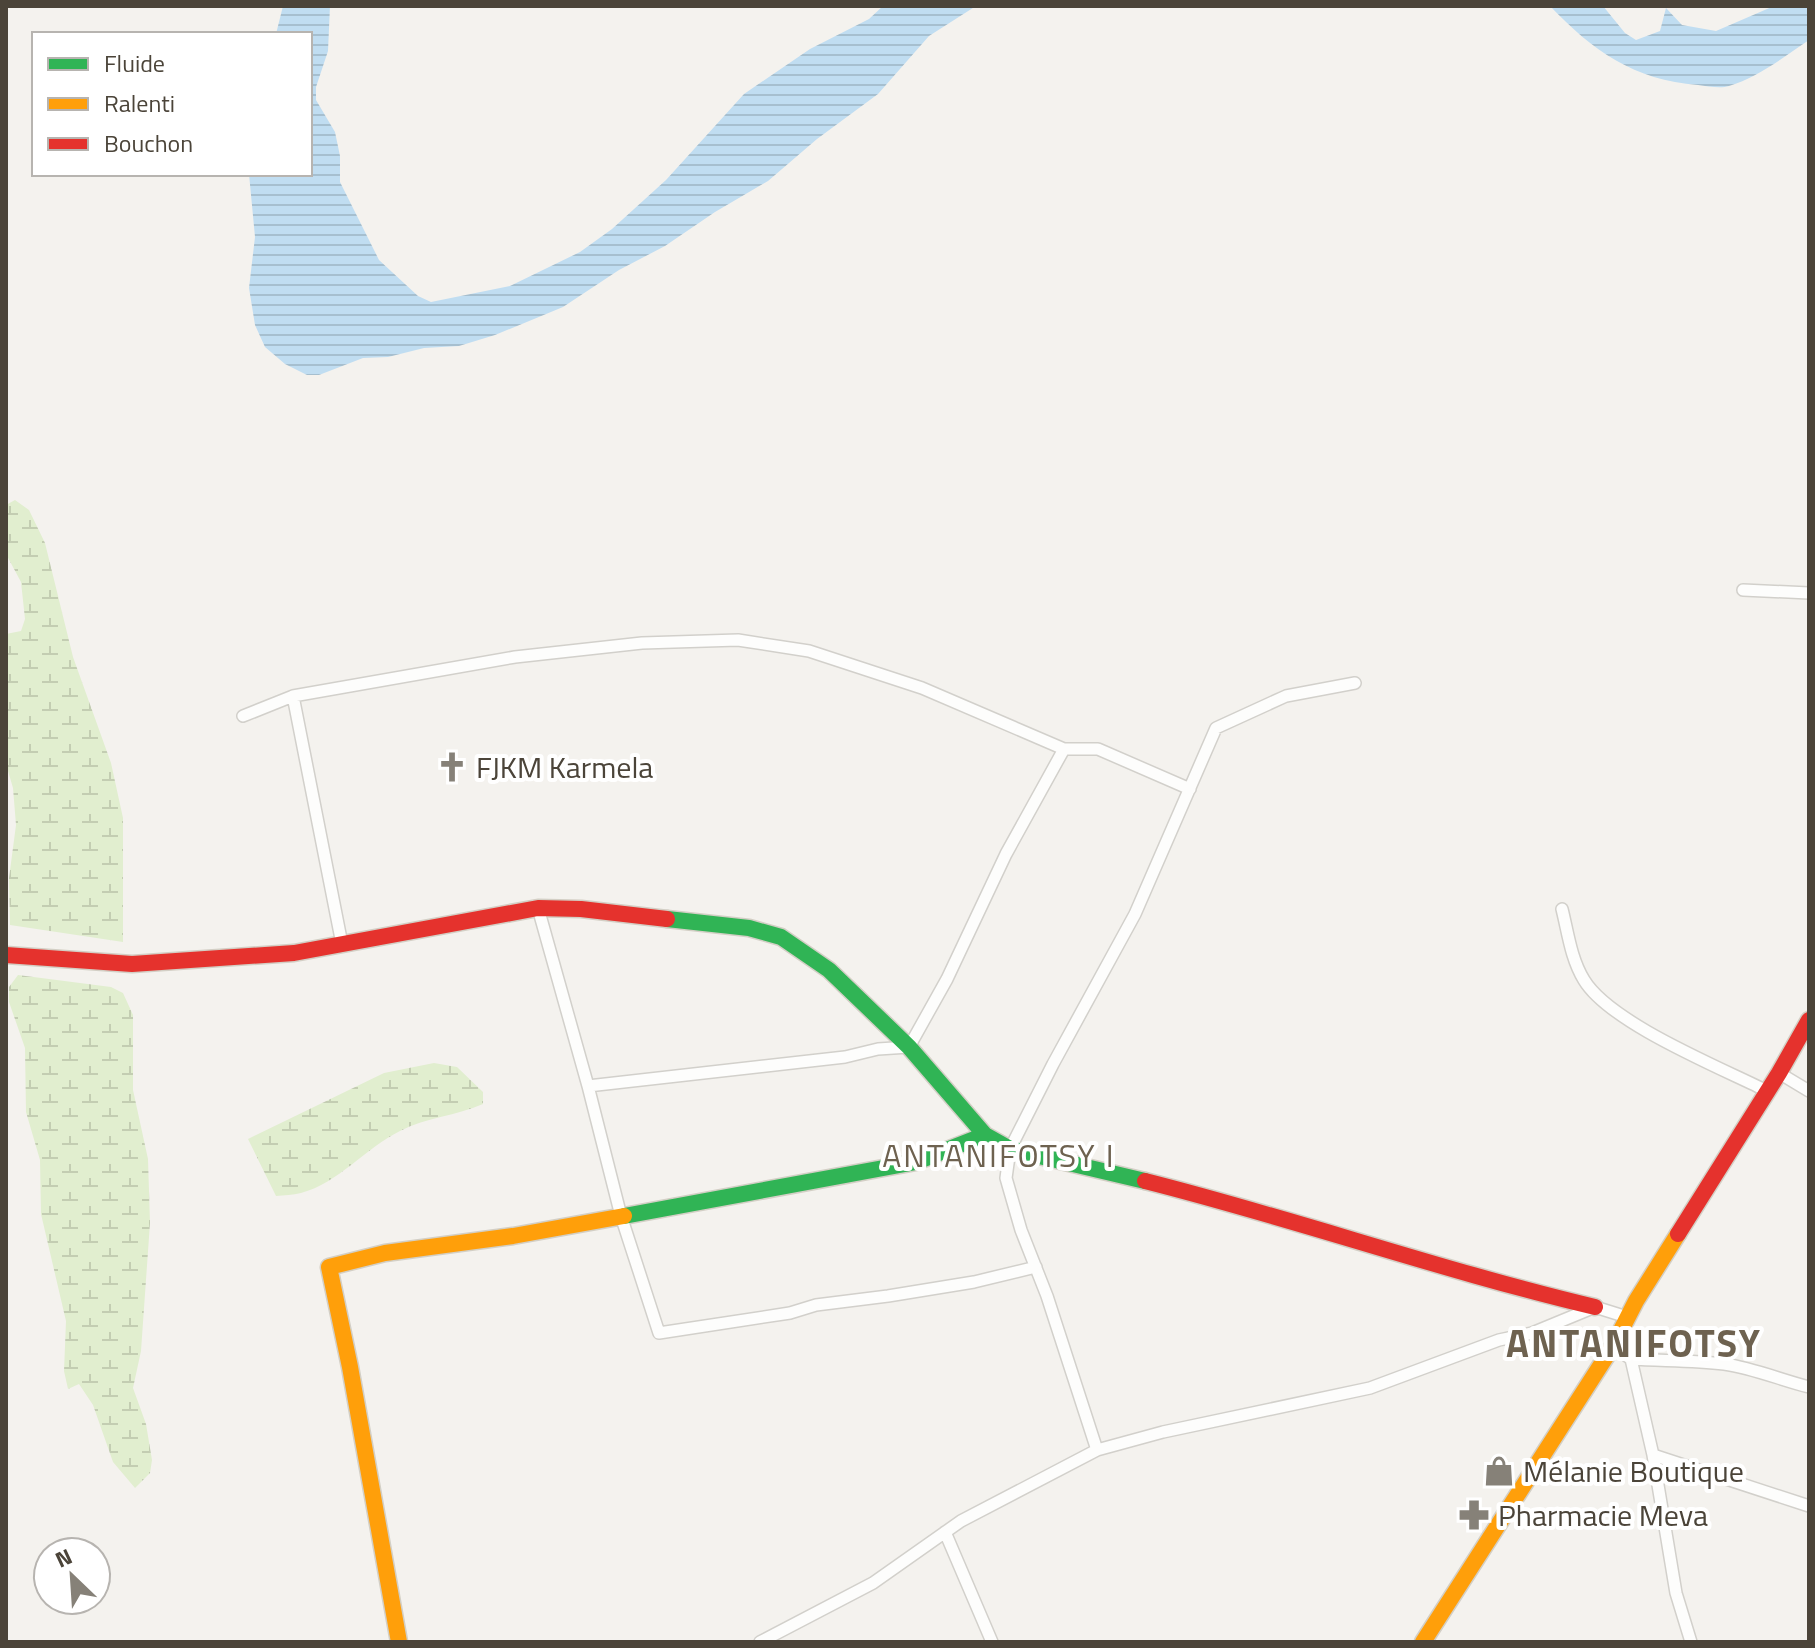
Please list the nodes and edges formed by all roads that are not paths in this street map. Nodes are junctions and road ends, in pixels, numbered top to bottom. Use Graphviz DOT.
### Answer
graph roads {
  1 [pos="1743,590"];
  2 [pos="1809,593"];
  3 [pos="1355,683"];
  4 [pos="293,696"];
  5 [pos="243,716"];
  6 [pos="1064,749"];
  7 [pos="1190,789"];
  8 [pos="538,908"];
  9 [pos="1562,909"];
  10 [pos="342,944"];
  11 [pos="6,955"];
  12 [pos="1809,1020"];
  13 [pos="909,1047"];
  14 [pos="1779,1073"];
  15 [pos="588,1086"];
  16 [pos="1767,1091"];
  17 [pos="1809,1091"];
  18 [pos="985,1135"];
  19 [pos="1010,1149"];
  20 [pos="621,1216"];
  21 [pos="1036,1267"];
  22 [pos="1595,1307"];
  23 [pos="1627,1317"];
  24 [pos="1613,1346"];
  25 [pos="1631,1359"];
  26 [pos="1809,1387"];
  27 [pos="1097,1450"];
  28 [pos="1653,1455"];
  29 [pos="1809,1506"];
  30 [pos="945,1532"];
  31 [pos="399,1642"];
  32 [pos="760,1642"];
  33 [pos="992,1642"];
  34 [pos="1423,1642"];
  35 [pos="1691,1642"];
  1 -- 2 [label="street"];
  3 -- 7 [label="street"];
  4 -- 5 [label="street"];
  4 -- 6 [label="street"];
  4 -- 10 [label="street"];
  6 -- 7 [label="street"];
  6 -- 13 [label="street"];
  7 -- 19 [label="street"];
  8 -- 10 [label="street"];
  8 -- 13 [label="street"];
  8 -- 15 [label="street"];
  9 -- 16 [label="street"];
  10 -- 11 [label="street"];
  12 -- 14 [label="street"];
  13 -- 15 [label="street"];
  13 -- 18 [label="street"];
  14 -- 16 [label="street"];
  14 -- 17 [label="street"];
  15 -- 20 [label="street"];
  16 -- 23 [label="street"];
  18 -- 19 [label="street"];
  18 -- 20 [label="street"];
  19 -- 21 [label="street"];
  19 -- 22 [label="street"];
  20 -- 21 [label="street"];
  20 -- 31 [label="street"];
  21 -- 27 [label="street"];
  22 -- 23 [label="street"];
  22 -- 27 [label="street"];
  23 -- 24 [label="street"];
  24 -- 25 [label="street"];
  24 -- 34 [label="street"];
  25 -- 26 [label="street"];
  25 -- 28 [label="street"];
  27 -- 30 [label="street"];
  28 -- 29 [label="street"];
  28 -- 35 [label="street"];
  30 -- 32 [label="street"];
  30 -- 33 [label="street"];
}
